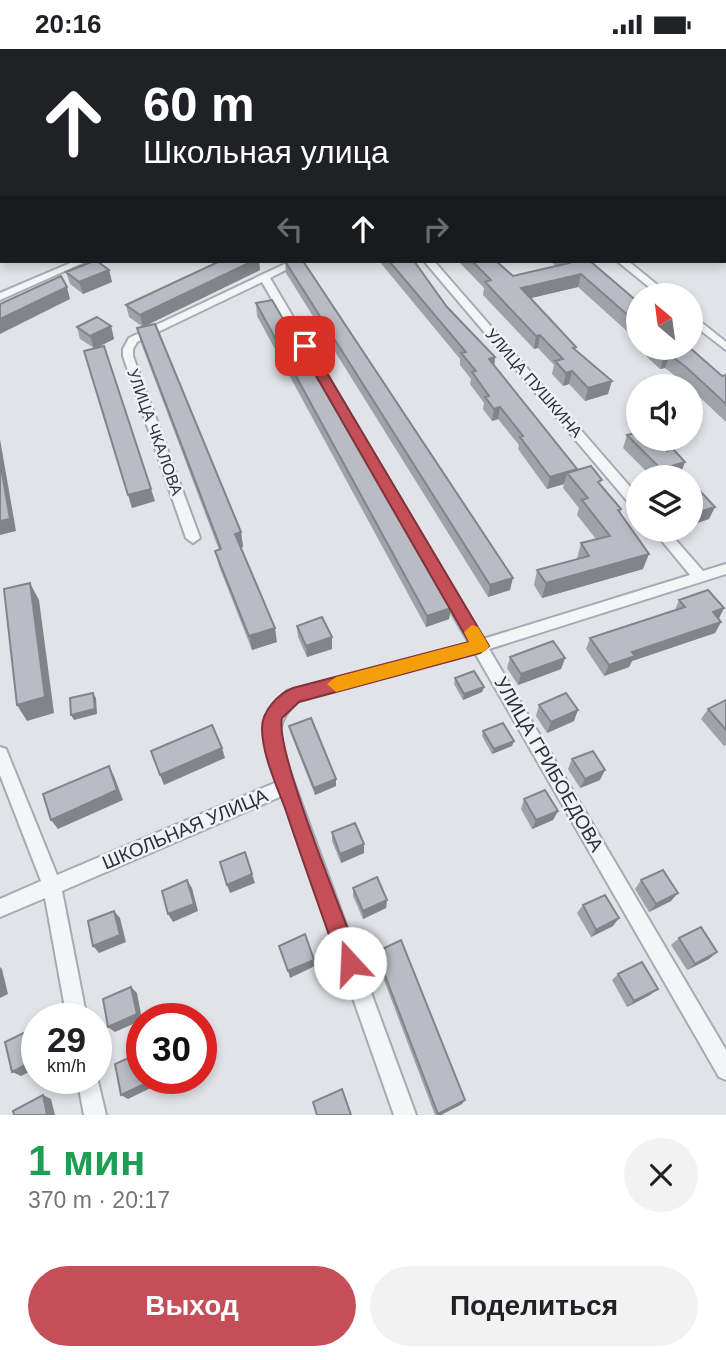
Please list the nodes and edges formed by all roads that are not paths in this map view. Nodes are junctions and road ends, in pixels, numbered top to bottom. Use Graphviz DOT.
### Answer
graph roads {
  1 [pos="77,263"];
  2 [pos="294,263"];
  3 [pos="431,263"];
  4 [pos="625,263"];
  5 [pos="264,277"];
  6 [pos="650,283"];
  7 [pos="0,297"];
  8 [pos="704,328"];
  9 [pos="726,347"];
  10 [pos="626,491"];
  11 [pos="193,538"];
  12 [pos="669,542"];
  13 [pos="726,569"];
  14 [pos="699,576"];
  15 [pos="480,646"];
  16 [pos="0,754"];
  17 [pos="286,786"];
  18 [pos="52,886"];
  19 [pos="0,908"];
  20 [pos="74,1003"];
  21 [pos="726,1070"];
  22 [pos="91,1094"];
  23 [pos="95,1115"];
  24 [pos="405,1115"];
  1 -- 7 [label="street"];
  2 -- 5 [label="street, УЛИЦА ЧКАЛОВА"];
  3 -- 10 [label="street, УЛИЦА ПУШКИНА"];
  4 -- 6 [label="street"];
  5 -- 11 [label="street, УЛИЦА ЧКАЛОВА"];
  5 -- 15 [label="street, УЛИЦА ГРИБОЕДОВА"];
  8 -- 9 [label="street"];
  12 -- 14 [label="street"];
  13 -- 14 [label="street, ШКОЛЬНАЯ УЛИЦА"];
  14 -- 15 [label="street, ШКОЛЬНАЯ УЛИЦА"];
  15 -- 17 [label="street, ШКОЛЬНАЯ УЛИЦА"];
  15 -- 21 [label="street, УЛИЦА ГРИБОЕДОВА"];
  16 -- 18 [label="street"];
  17 -- 18 [label="street, ШКОЛЬНАЯ УЛИЦА"];
  17 -- 24 [label="street"];
  18 -- 19 [label="street, ШКОЛЬНАЯ УЛИЦА"];
  18 -- 20 [label="street"];
  22 -- 23 [label="street"];
}
